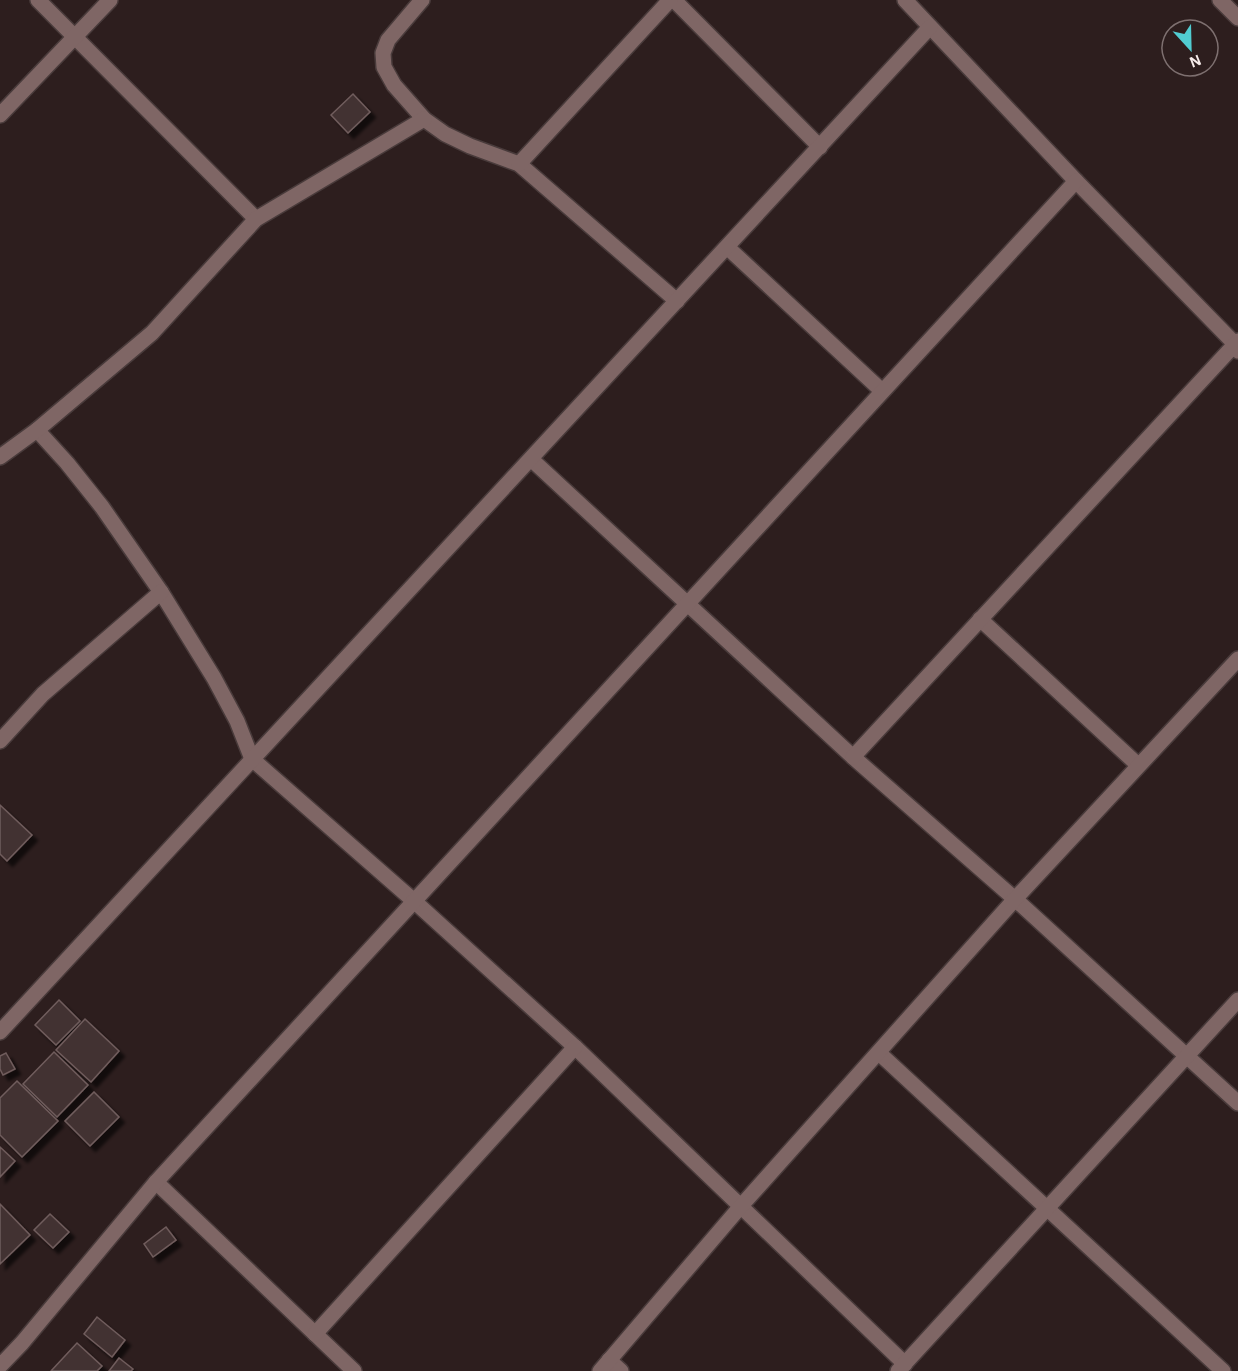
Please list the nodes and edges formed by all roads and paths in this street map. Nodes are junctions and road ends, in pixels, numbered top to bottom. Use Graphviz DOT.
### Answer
graph roads {
  1 [pos="38,0"];
  2 [pos="110,0"];
  3 [pos="422,0"];
  4 [pos="672,0"];
  5 [pos="905,0"];
  6 [pos="1220,0"];
  7 [pos="1238,18"];
  8 [pos="930,27"];
  9 [pos="76,37"];
  10 [pos="0,115"];
  11 [pos="424,119"];
  12 [pos="820,147"];
  13 [pos="519,164"];
  14 [pos="1076,181"];
  15 [pos="256,219"];
  16 [pos="727,247"];
  17 [pos="676,301"];
  18 [pos="1237,345"];
  19 [pos="882,391"];
  20 [pos="37,430"];
  21 [pos="0,457"];
  22 [pos="531,459"];
  23 [pos="161,592"];
  24 [pos="688,603"];
  25 [pos="980,619"];
  26 [pos="1238,659"];
  27 [pos="0,741"];
  28 [pos="854,757"];
  29 [pos="252,759"];
  30 [pos="1138,765"];
  31 [pos="1015,899"];
  32 [pos="414,901"];
  33 [pos="1238,1000"];
  34 [pos="0,1032"];
  35 [pos="575,1047"];
  36 [pos="879,1053"];
  37 [pos="1188,1055"];
  38 [pos="1238,1103"];
  39 [pos="156,1182"];
  40 [pos="741,1206"];
  41 [pos="1047,1208"];
  42 [pos="315,1334"];
  43 [pos="0,1366"];
  44 [pos="605,1366"];
  45 [pos="902,1368"];
  46 [pos="354,1371"];
  47 [pos="621,1371"];
  48 [pos="1223,1371"];
  1 -- 9 [label="street"];
  2 -- 9 [label="street"];
  3 -- 11 [label="street"];
  4 -- 12 [label="street"];
  4 -- 13 [label="street"];
  5 -- 8 [label="street"];
  6 -- 7 [label="street"];
  8 -- 12 [label="street"];
  8 -- 14 [label="street"];
  9 -- 10 [label="street"];
  9 -- 15 [label="street"];
  11 -- 13 [label="street"];
  11 -- 15 [label="street"];
  12 -- 16 [label="street"];
  13 -- 17 [label="street"];
  14 -- 18 [label="street"];
  14 -- 19 [label="street"];
  15 -- 20 [label="street"];
  16 -- 17 [label="street"];
  16 -- 19 [label="street"];
  17 -- 22 [label="street"];
  18 -- 25 [label="street"];
  19 -- 24 [label="street"];
  20 -- 21 [label="street"];
  20 -- 23 [label="street"];
  22 -- 24 [label="street"];
  22 -- 29 [label="street"];
  23 -- 27 [label="street"];
  23 -- 29 [label="street"];
  24 -- 28 [label="street"];
  24 -- 32 [label="street"];
  25 -- 28 [label="street"];
  25 -- 30 [label="street"];
  26 -- 30 [label="street"];
  28 -- 31 [label="street"];
  29 -- 32 [label="street"];
  29 -- 34 [label="street"];
  30 -- 31 [label="street"];
  31 -- 36 [label="street"];
  31 -- 37 [label="street"];
  32 -- 35 [label="street"];
  32 -- 39 [label="street"];
  33 -- 37 [label="street"];
  35 -- 40 [label="street"];
  35 -- 42 [label="street"];
  36 -- 40 [label="street"];
  36 -- 41 [label="street"];
  37 -- 38 [label="street"];
  37 -- 41 [label="street"];
  39 -- 42 [label="street"];
  39 -- 43 [label="street"];
  40 -- 44 [label="street"];
  40 -- 45 [label="street"];
  41 -- 45 [label="street"];
  41 -- 48 [label="street"];
  42 -- 46 [label="street"];
  44 -- 47 [label="street"];
}
